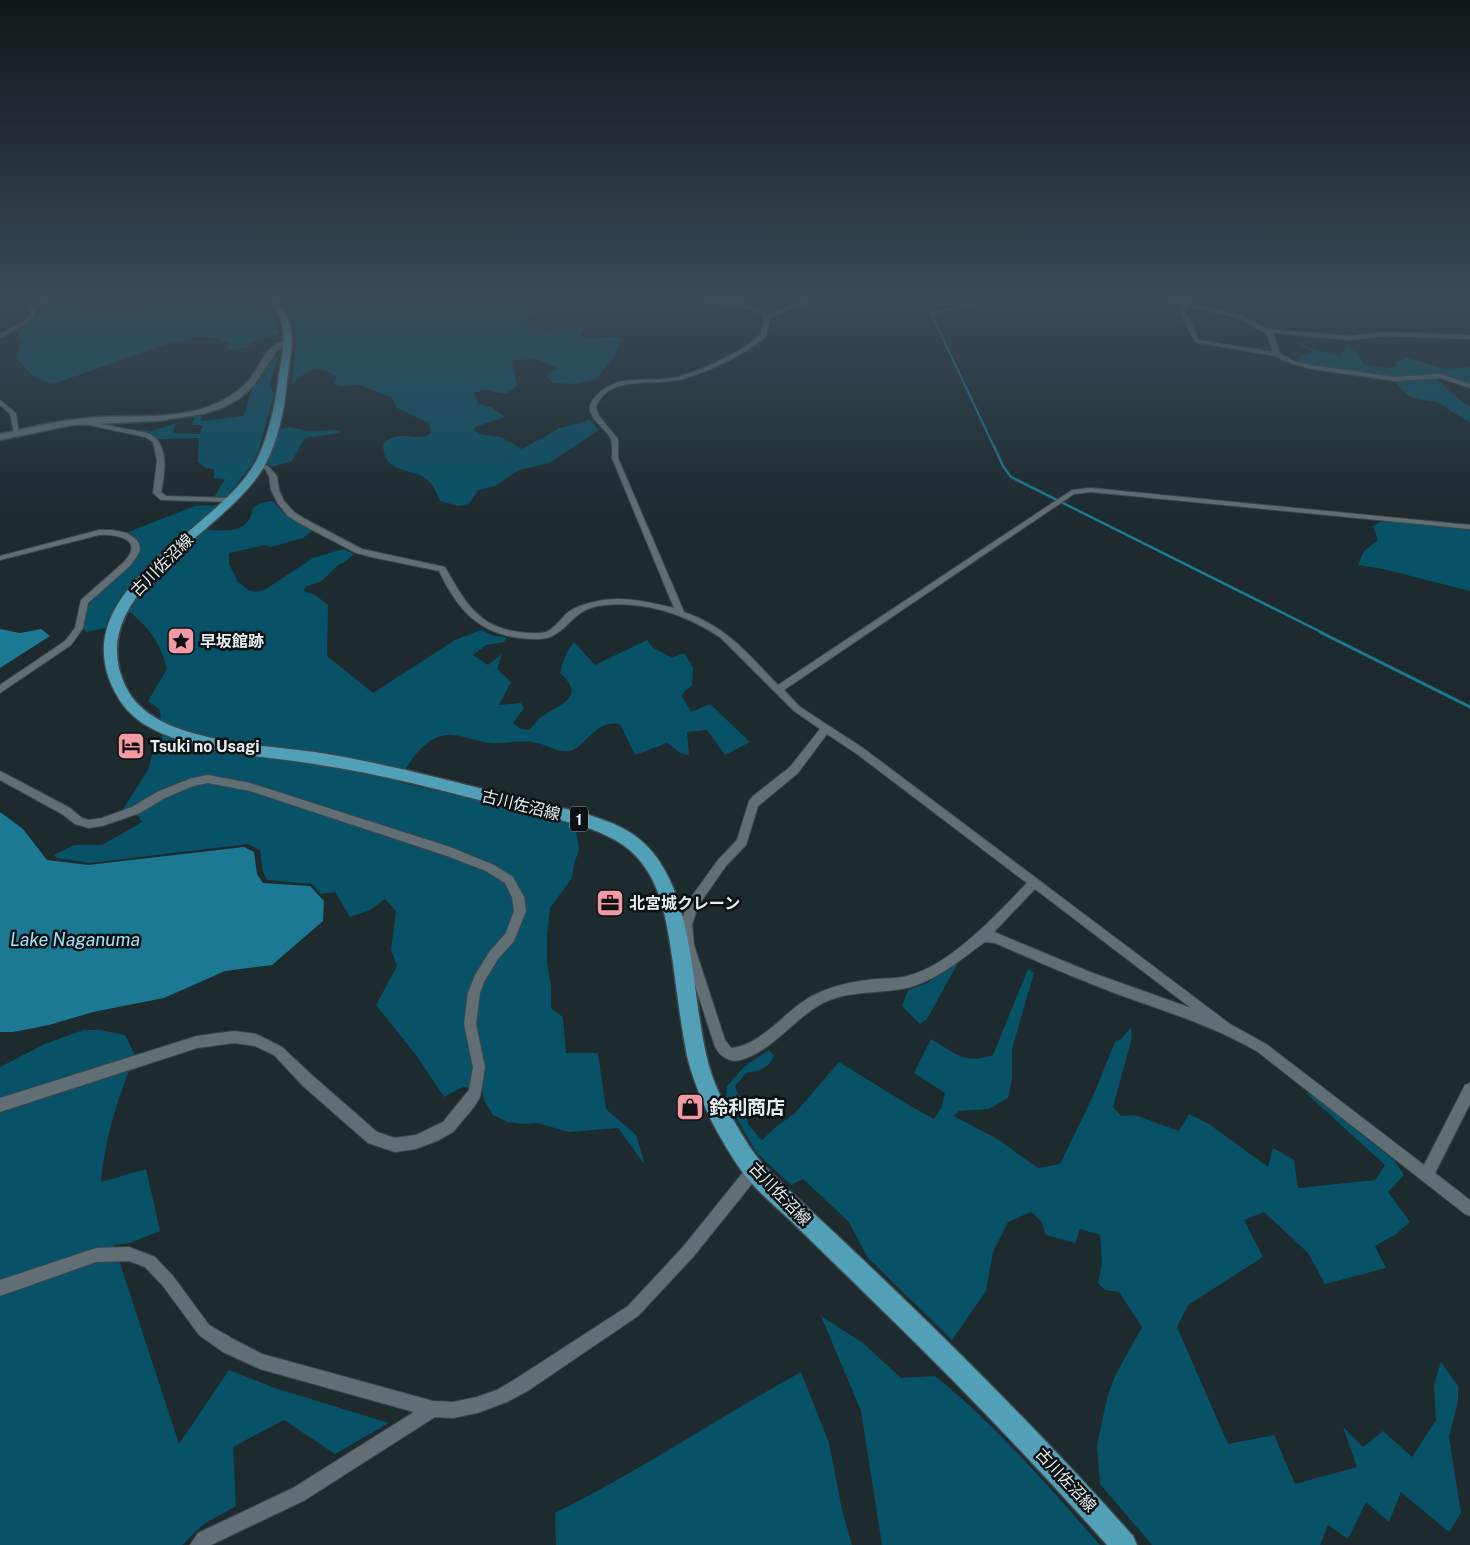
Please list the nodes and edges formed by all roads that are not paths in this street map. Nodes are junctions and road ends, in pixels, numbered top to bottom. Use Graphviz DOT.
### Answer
graph roads {
  1 [pos="258,372"];
  2 [pos="284,372"];
  3 [pos="693,372"];
  4 [pos="1347,372"];
  5 [pos="1470,386"];
  6 [pos="0,402"];
  7 [pos="80,422"];
  8 [pos="17,433"];
  9 [pos="0,437"];
  10 [pos="260,465"];
  11 [pos="232,500"];
  12 [pos="1470,527"];
  13 [pos="0,558"];
  14 [pos="680,613"];
  15 [pos="0,690"];
  16 [pos="777,690"];
  17 [pos="826,728"];
  18 [pos="0,775"];
  19 [pos="1034,883"];
  20 [pos="982,936"];
  21 [pos="684,946"];
  22 [pos="1225,1026"];
  23 [pos="1470,1090"];
  24 [pos="0,1105"];
  25 [pos="754,1170"];
  26 [pos="1426,1175"];
  27 [pos="1470,1210"];
  28 [pos="0,1288"];
  29 [pos="432,1409"];
  30 [pos="199,1545"];
  31 [pos="1124,1545"];
  1 -- 7 [label="street"];
  2 -- 10 [label="main road, 古川佐沼線 / 1"];
  3 -- 14 [label="street"];
  4 -- 5 [label="street"];
  6 -- 8 [label="street"];
  7 -- 8 [label="street"];
  7 -- 11 [label="street"];
  8 -- 9 [label="street"];
  10 -- 11 [label="main road, 古川佐沼線 / 1"];
  10 -- 14 [label="street"];
  11 -- 21 [label="main road, 古川佐沼線 / 1"];
  12 -- 16 [label="street"];
  13 -- 15 [label="street"];
  14 -- 16 [label="street"];
  16 -- 17 [label="street"];
  17 -- 19 [label="street"];
  17 -- 21 [label="street"];
  18 -- 24 [label="street"];
  19 -- 20 [label="street"];
  19 -- 22 [label="street"];
  20 -- 21 [label="street"];
  20 -- 22 [label="street"];
  21 -- 25 [label="main road, 古川佐沼線 / 1"];
  22 -- 26 [label="street"];
  23 -- 26 [label="street"];
  25 -- 29 [label="street"];
  25 -- 31 [label="main road, 古川佐沼線 / 1"];
  26 -- 27 [label="street"];
  28 -- 29 [label="street"];
  29 -- 30 [label="street"];
}
